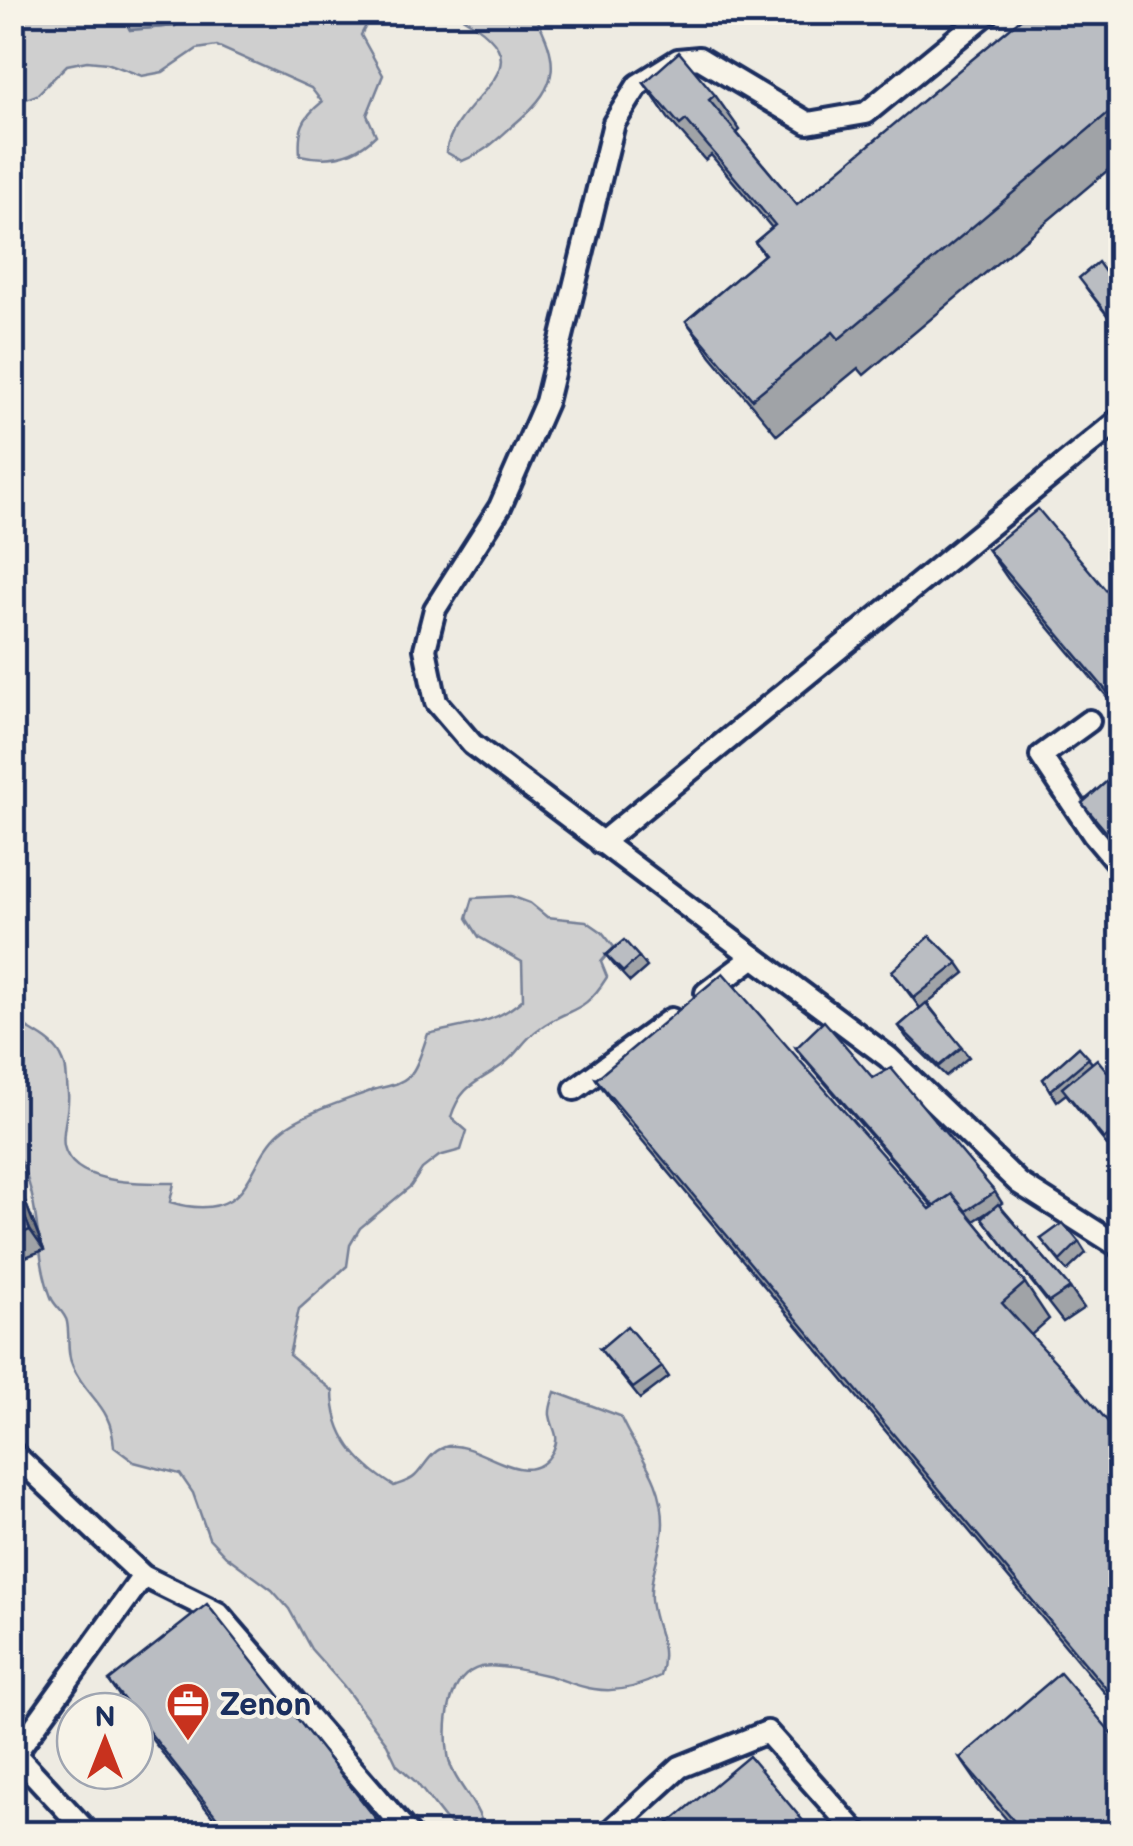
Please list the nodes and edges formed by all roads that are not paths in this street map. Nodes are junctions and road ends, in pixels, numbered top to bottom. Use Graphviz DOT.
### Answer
graph roads {
  1 [pos="989,12"];
  2 [pos="1120,419"];
  3 [pos="1089,721"];
  4 [pos="601,843"];
  5 [pos="1120,866"];
  6 [pos="754,958"];
  7 [pos="575,1089"];
  8 [pos="1120,1247"];
  9 [pos="12,1452"];
  10 [pos="143,1576"];
  11 [pos="14,1756"];
  12 [pos="89,1834"];
  13 [pos="410,1834"];
  14 [pos="607,1834"];
  15 [pos="858,1834"];
  1 -- 4 [label="lane"];
  2 -- 4 [label="lane"];
  3 -- 5 [label="lane"];
  4 -- 6 [label="lane"];
  6 -- 7 [label="lane"];
  6 -- 8 [label="lane"];
  9 -- 10 [label="lane"];
  10 -- 11 [label="lane"];
  10 -- 13 [label="lane"];
  11 -- 12 [label="lane"];
  14 -- 15 [label="lane"];
}
